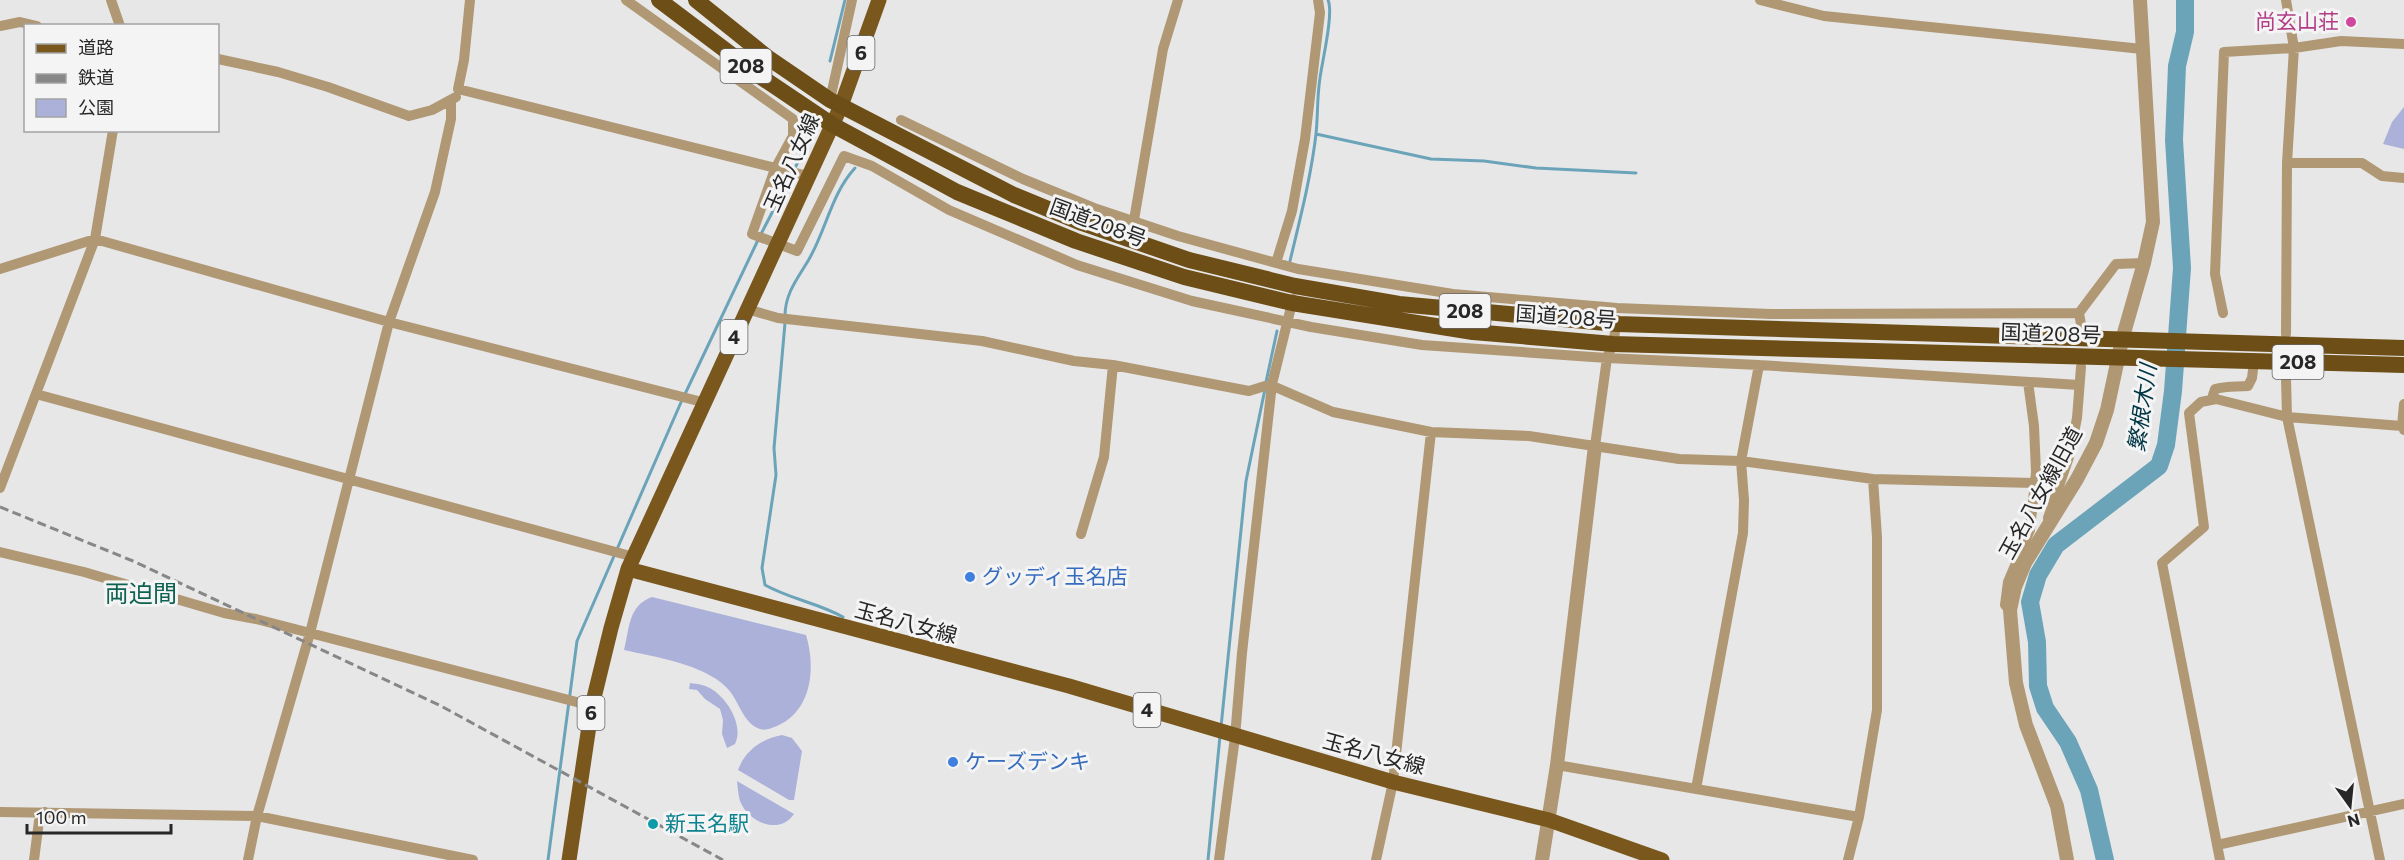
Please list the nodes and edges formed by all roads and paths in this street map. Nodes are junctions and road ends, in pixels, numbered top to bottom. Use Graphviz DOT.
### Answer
graph roads {
  1 [pos="111,0"];
  2 [pos="470,0"];
  3 [pos="626,0"];
  4 [pos="696,0"];
  5 [pos="852,0"];
  6 [pos="879,0"];
  7 [pos="1178,0"];
  8 [pos="1318,0"];
  9 [pos="1760,0"];
  10 [pos="2140,0"];
  11 [pos="2286,0"];
  12 [pos="660,1"];
  13 [pos="28,24"];
  14 [pos="119,24"];
  15 [pos="0,26"];
  16 [pos="2404,44"];
  17 [pos="2294,48"];
  18 [pos="2142,50"];
  19 [pos="219,59"];
  20 [pos="464,92"];
  21 [pos="451,100"];
  22 [pos="836,103"];
  23 [pos="901,120"];
  24 [pos="831,124"];
  25 [pos="113,132"];
  26 [pos="2287,163"];
  27 [pos="775,169"];
  28 [pos="808,176"];
  29 [pos="2404,178"];
  30 [pos="1134,220"];
  31 [pos="95,239"];
  32 [pos="778,244"];
  33 [pos="1276,263"];
  34 [pos="2144,263"];
  35 [pos="0,269"];
  36 [pos="1297,278"];
  37 [pos="1292,303"];
  38 [pos="747,309"];
  39 [pos="2079,313"];
  40 [pos="2223,313"];
  41 [pos="1617,316"];
  42 [pos="1287,321"];
  43 [pos="389,322"];
  44 [pos="2082,330"];
  45 [pos="2286,334"];
  46 [pos="2130,339"];
  47 [pos="2404,348"];
  48 [pos="1610,351"];
  49 [pos="2118,358"];
  50 [pos="2254,361"];
  51 [pos="1113,365"];
  52 [pos="1759,365"];
  53 [pos="2404,365"];
  54 [pos="2081,367"];
  55 [pos="2286,378"];
  56 [pos="2028,382"];
  57 [pos="2079,385"];
  58 [pos="1273,386"];
  59 [pos="36,394"];
  60 [pos="2216,399"];
  61 [pos="706,403"];
  62 [pos="2404,404"];
  63 [pos="2287,417"];
  64 [pos="2403,428"];
  65 [pos="1431,432"];
  66 [pos="1595,446"];
  67 [pos="1742,461"];
  68 [pos="349,479"];
  69 [pos="1873,479"];
  70 [pos="2034,483"];
  71 [pos="0,488"];
  72 [pos="2044,531"];
  73 [pos="1081,534"];
  74 [pos="0,552"];
  75 [pos="628,560"];
  76 [pos="2010,610"];
  77 [pos="310,633"];
  78 [pos="592,706"];
  79 [pos="1235,737"];
  80 [pos="1557,765"];
  81 [pos="1393,782"];
  82 [pos="1696,789"];
  83 [pos="2404,804"];
  84 [pos="0,812"];
  85 [pos="45,812"];
  86 [pos="2370,812"];
  87 [pos="257,816"];
  88 [pos="1859,817"];
  89 [pos="1549,820"];
  90 [pos="2217,845"];
  91 [pos="34,860"];
  92 [pos="248,860"];
  93 [pos="473,860"];
  94 [pos="569,860"];
  95 [pos="1219,860"];
  96 [pos="1376,860"];
  97 [pos="1542,860"];
  98 [pos="1662,860"];
  99 [pos="1848,860"];
  100 [pos="2067,860"];
  101 [pos="2220,860"];
  102 [pos="2380,860"];
  1 -- 14 [label="street"];
  2 -- 20 [label="street"];
  3 -- 27 [label="street"];
  4 -- 22 [label="highway, 国道208号 / 208"];
  5 -- 22 [label="street"];
  6 -- 22 [label="main road, 6"];
  7 -- 30 [label="street"];
  8 -- 33 [label="street"];
  9 -- 18 [label="street"];
  10 -- 18 [label="street, 玉名八女線旧道"];
  11 -- 17 [label="street"];
  12 -- 24 [label="highway, 国道208号 / 208"];
  13 -- 15 [label="street"];
  16 -- 17 [label="street"];
  17 -- 26 [label="street"];
  17 -- 40 [label="street"];
  18 -- 34 [label="street, 玉名八女線旧道"];
  19 -- 21 [label="street"];
  20 -- 21 [label="street"];
  20 -- 27 [label="street"];
  21 -- 43 [label="street"];
  22 -- 24 [label="main road, 玉名八女線 / 4"];
  22 -- 36 [label="highway, 国道208号 / 208"];
  23 -- 30 [label="street"];
  24 -- 28 [label="main road, 玉名八女線 / 4"];
  24 -- 37 [label="highway, 国道208号 / 208"];
  25 -- 31 [label="street"];
  26 -- 29 [label="street"];
  26 -- 45 [label="street"];
  27 -- 28 [label="street"];
  27 -- 32 [label="street"];
  28 -- 32 [label="main road, 玉名八女線 / 4"];
  30 -- 33 [label="street"];
  31 -- 35 [label="street"];
  31 -- 43 [label="street"];
  31 -- 59 [label="street"];
  32 -- 38 [label="main road, 玉名八女線 / 4"];
  32 -- 42 [label="street"];
  33 -- 36 [label="street"];
  34 -- 39 [label="street"];
  34 -- 46 [label="street, 玉名八女線旧道"];
  36 -- 37 [label="street"];
  36 -- 41 [label="highway, 国道208号 / 208"];
  37 -- 42 [label="street"];
  37 -- 48 [label="highway, 国道208号 / 208"];
  38 -- 51 [label="street"];
  38 -- 61 [label="main road, 玉名八女線 / 4"];
  39 -- 41 [label="street"];
  39 -- 44 [label="street"];
  41 -- 46 [label="highway, 国道208号 / 208"];
  41 -- 48 [label="street"];
  42 -- 48 [label="street"];
  42 -- 58 [label="street"];
  43 -- 61 [label="street"];
  43 -- 68 [label="street"];
  46 -- 47 [label="highway, 国道208号 / 208"];
  46 -- 49 [label="street, 玉名八女線旧道"];
  48 -- 49 [label="highway, 国道208号 / 208"];
  48 -- 52 [label="street"];
  48 -- 66 [label="street"];
  49 -- 50 [label="highway, 国道208号 / 208"];
  49 -- 72 [label="street, 玉名八女線旧道"];
  50 -- 53 [label="highway, 国道208号 / 208"];
  50 -- 60 [label="street"];
  51 -- 58 [label="street"];
  51 -- 73 [label="street"];
  52 -- 56 [label="street"];
  52 -- 67 [label="street"];
  54 -- 57 [label="street"];
  55 -- 63 [label="street"];
  56 -- 57 [label="street"];
  56 -- 70 [label="street"];
  57 -- 72 [label="street"];
  58 -- 65 [label="street"];
  58 -- 79 [label="street"];
  59 -- 68 [label="street"];
  59 -- 71 [label="street"];
  60 -- 63 [label="street"];
  60 -- 90 [label="street"];
  61 -- 75 [label="main road, 玉名八女線 / 4"];
  62 -- 64 [label="street"];
  63 -- 64 [label="street"];
  63 -- 86 [label="street"];
  65 -- 66 [label="street"];
  65 -- 81 [label="street"];
  66 -- 67 [label="street"];
  66 -- 80 [label="street"];
  67 -- 69 [label="street"];
  67 -- 82 [label="street"];
  68 -- 75 [label="street"];
  68 -- 77 [label="street"];
  69 -- 70 [label="street"];
  69 -- 88 [label="street"];
  70 -- 76 [label="street"];
  72 -- 76 [label="street, 玉名八女線旧道"];
  74 -- 77 [label="street"];
  75 -- 78 [label="main road, 6"];
  75 -- 79 [label="main road, 玉名八女線 / 4"];
  76 -- 100 [label="street, 玉名八女線旧道"];
  77 -- 78 [label="street"];
  77 -- 87 [label="street"];
  78 -- 94 [label="main road, 6"];
  79 -- 81 [label="main road, 玉名八女線 / 4"];
  79 -- 95 [label="street"];
  80 -- 82 [label="street"];
  80 -- 89 [label="street"];
  81 -- 89 [label="main road, 玉名八女線 / 4"];
  81 -- 96 [label="street"];
  82 -- 88 [label="street"];
  83 -- 86 [label="street"];
  84 -- 85 [label="street"];
  85 -- 87 [label="street"];
  85 -- 91 [label="street"];
  86 -- 90 [label="street"];
  86 -- 102 [label="street"];
  87 -- 92 [label="street"];
  87 -- 93 [label="street"];
  88 -- 99 [label="street"];
  89 -- 97 [label="street"];
  89 -- 98 [label="main road, 玉名八女線 / 4"];
  90 -- 101 [label="street"];
}
